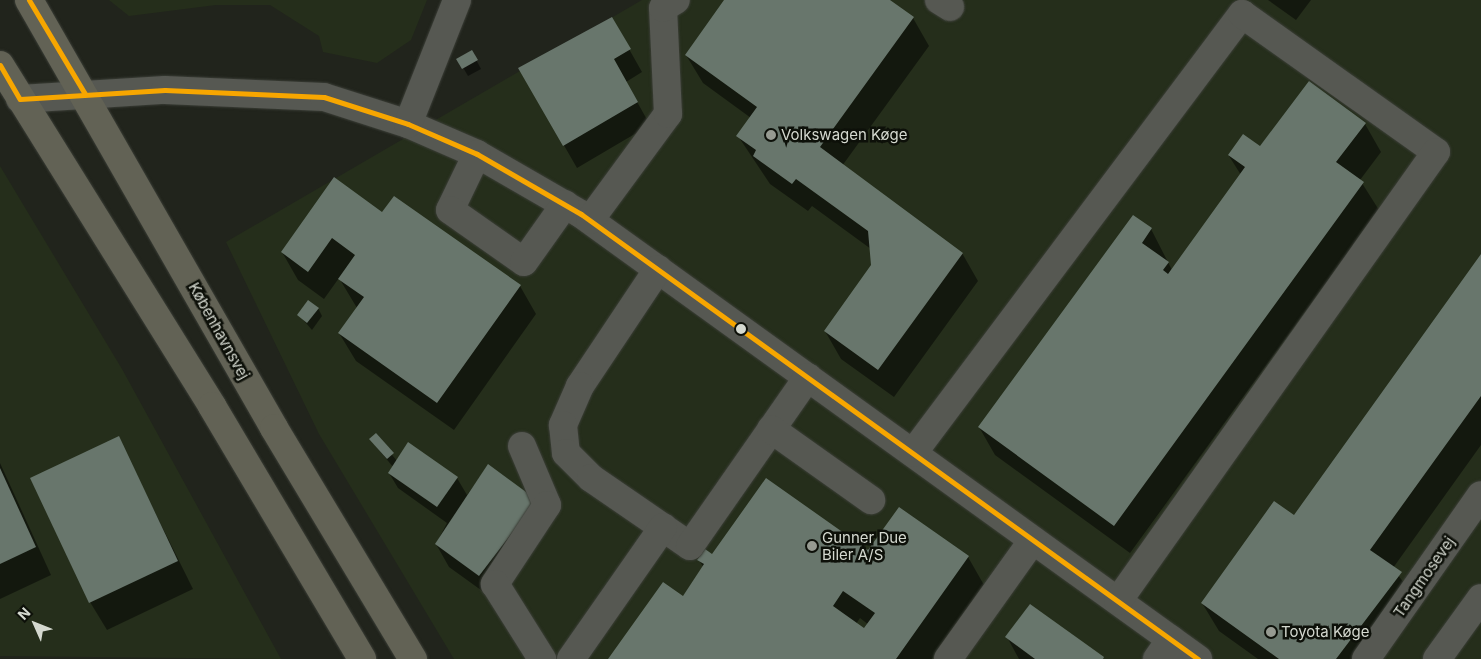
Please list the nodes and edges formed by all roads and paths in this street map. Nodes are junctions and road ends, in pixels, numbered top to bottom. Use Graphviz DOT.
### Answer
graph roads {
  1 [pos="29,0"];
  2 [pos="457,0"];
  3 [pos="676,0"];
  4 [pos="0,65"];
  5 [pos="85,94"];
  6 [pos="20,98"];
  7 [pos="408,124"];
  8 [pos="478,154"];
  9 [pos="565,204"];
  10 [pos="590,220"];
  11 [pos="658,270"];
  12 [pos="808,377"];
  13 [pos="771,429"];
  14 [pos="522,446"];
  15 [pos="913,453"];
  16 [pos="1481,495"];
  17 [pos="871,500"];
  18 [pos="663,527"];
  19 [pos="1034,540"];
  20 [pos="1481,598"];
  21 [pos="1118,601"];
  22 [pos="1164,649"];
  23 [pos="362,659"];
  24 [pos="413,659"];
  25 [pos="542,659"];
  26 [pos="571,659"];
  27 [pos="948,659"];
  28 [pos="1198,659"];
  29 [pos="1366,659"];
  30 [pos="1437,659"];
  1 -- 5 [label="main road, Københavnsvej"];
  2 -- 7 [label="street"];
  3 -- 10 [label="street"];
  4 -- 6 [label="main road"];
  5 -- 6 [label="street"];
  5 -- 7 [label="street"];
  5 -- 24 [label="main road, Københavnsvej"];
  6 -- 23 [label="main road"];
  7 -- 8 [label="street"];
  8 -- 9 [label="street"];
  8 -- 9 [label="street"];
  9 -- 10 [label="street"];
  10 -- 11 [label="street"];
  11 -- 12 [label="street"];
  11 -- 18 [label="street"];
  12 -- 13 [label="street"];
  12 -- 15 [label="street"];
  13 -- 17 [label="street"];
  13 -- 18 [label="street"];
  14 -- 25 [label="street"];
  15 -- 19 [label="street"];
  15 -- 21 [label="street"];
  16 -- 29 [label="street, Tangmosevej"];
  18 -- 26 [label="street"];
  19 -- 21 [label="street"];
  19 -- 27 [label="street"];
  20 -- 30 [label="street"];
  21 -- 22 [label="street"];
  22 -- 28 [label="street"];
}
